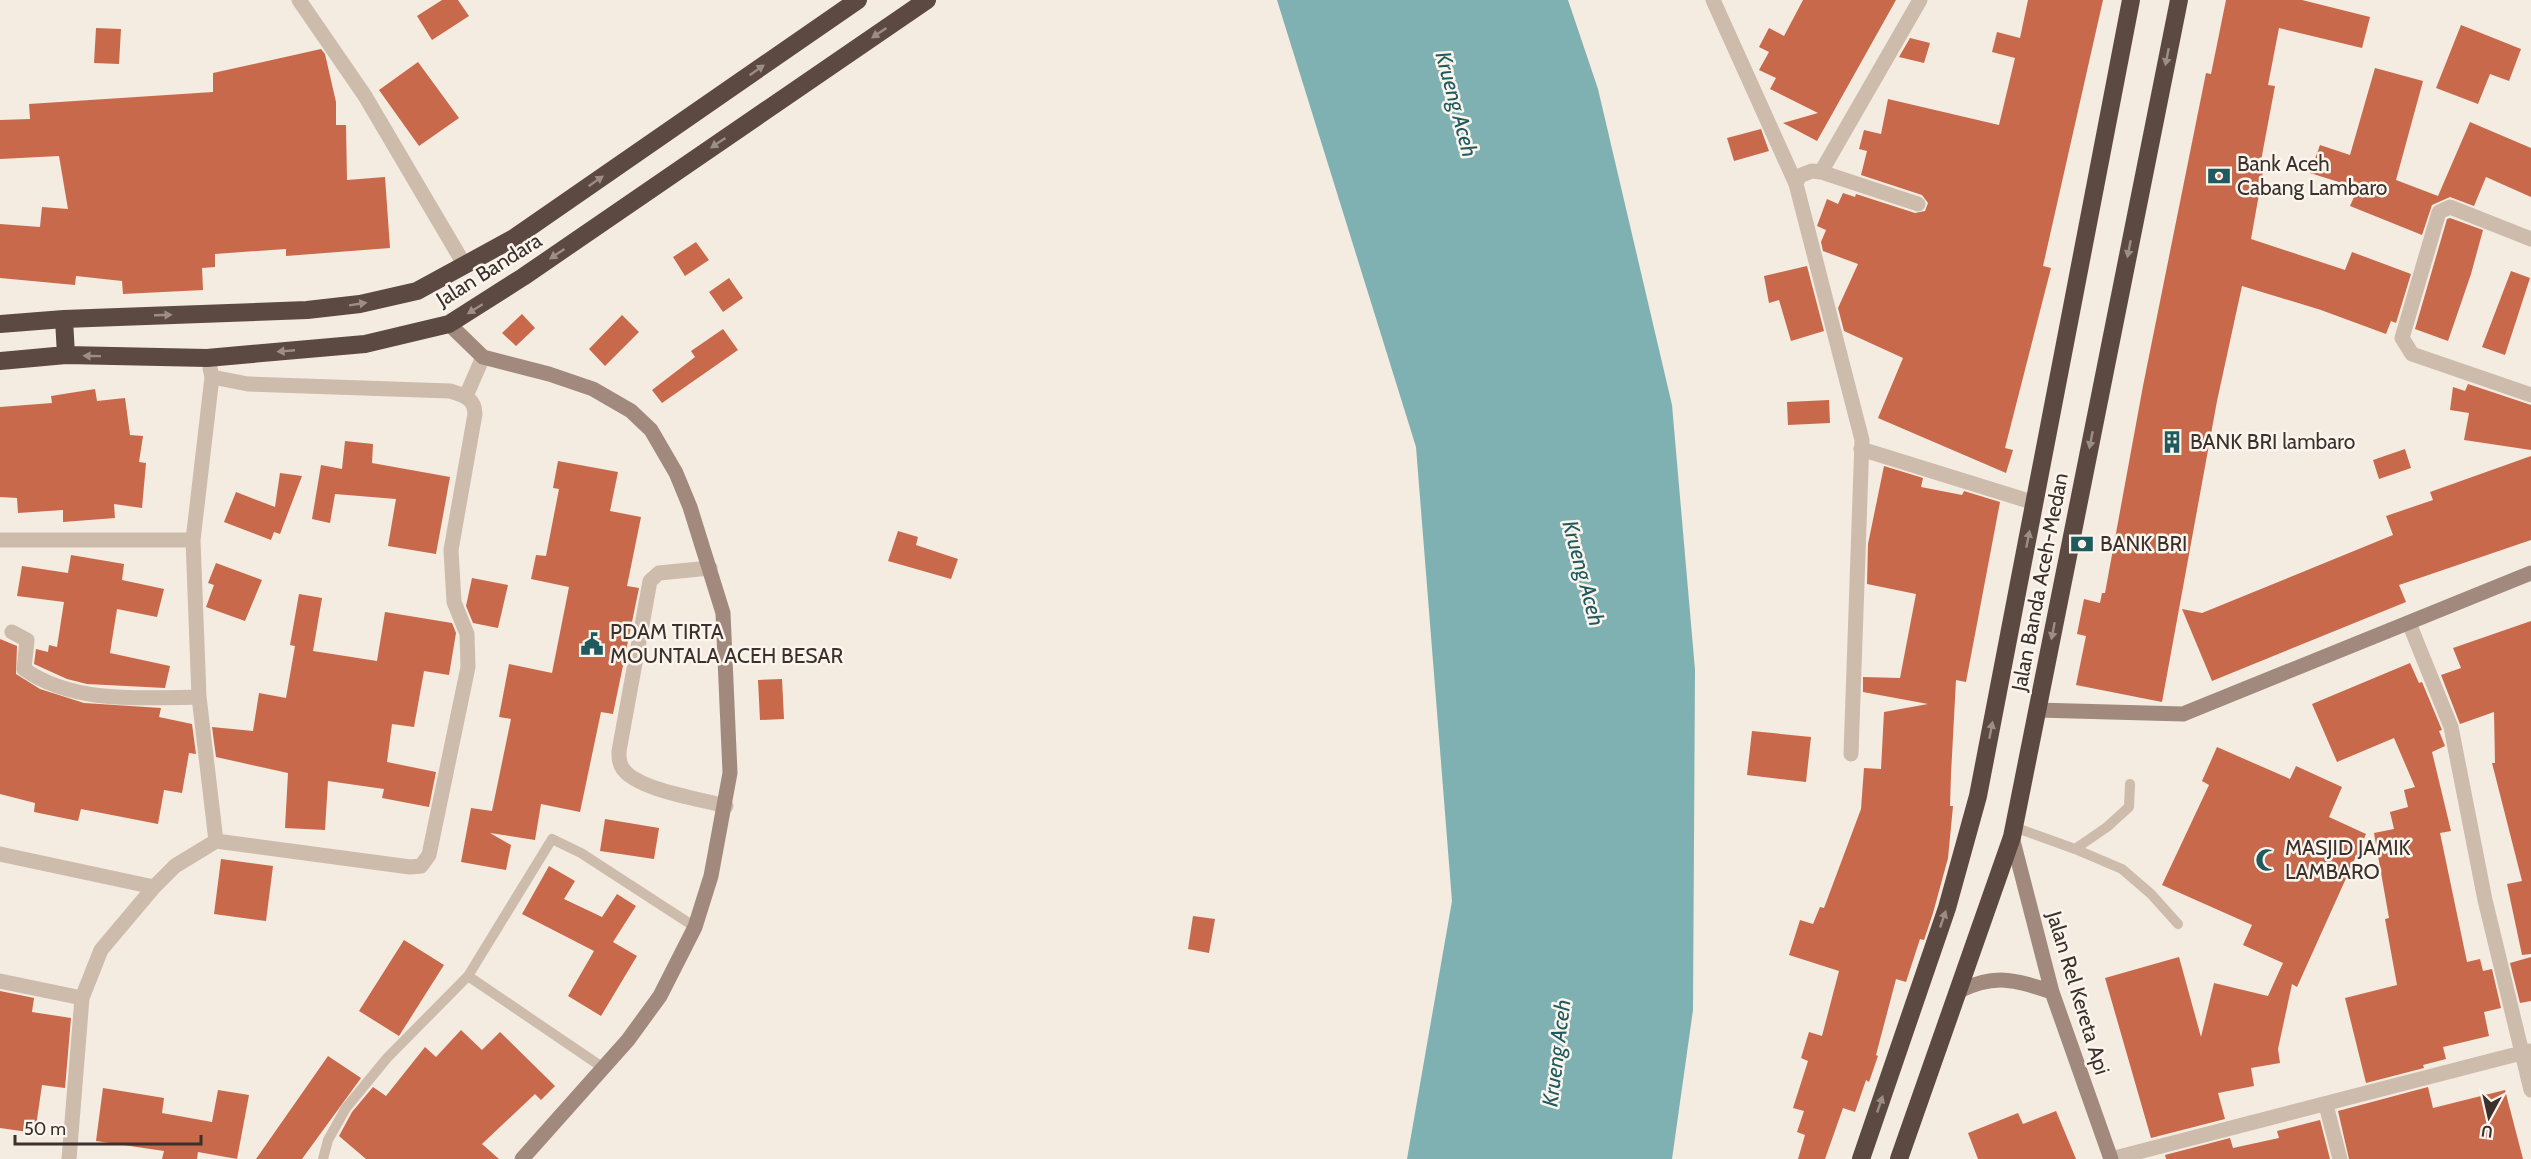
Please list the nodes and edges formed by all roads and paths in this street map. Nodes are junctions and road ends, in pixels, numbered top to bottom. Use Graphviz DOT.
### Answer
graph roads {
  1 [pos="299,0"];
  2 [pos="858,0"];
  3 [pos="927,0"];
  4 [pos="1713,0"];
  5 [pos="1920,0"];
  6 [pos="2131,0"];
  7 [pos="2179,0"];
  8 [pos="1821,172"];
  9 [pos="1796,184"];
  10 [pos="1917,204"];
  11 [pos="2531,239"];
  12 [pos="464,264"];
  13 [pos="64,319"];
  14 [pos="0,324"];
  15 [pos="449,324"];
  16 [pos="66,355"];
  17 [pos="483,357"];
  18 [pos="207,358"];
  19 [pos="0,361"];
  20 [pos="212,377"];
  21 [pos="2531,395"];
  22 [pos="466,396"];
  23 [pos="1861,449"];
  24 [pos="2035,503"];
  25 [pos="0,540"];
  26 [pos="192,540"];
  27 [pos="710,568"];
  28 [pos="2531,573"];
  29 [pos="2409,623"];
  30 [pos="12,632"];
  31 [pos="199,697"];
  32 [pos="2037,711"];
  33 [pos="1851,754"];
  34 [pos="2130,784"];
  35 [pos="726,806"];
  36 [pos="2013,832"];
  37 [pos="216,841"];
  38 [pos="2075,849"];
  39 [pos="0,854"];
  40 [pos="154,886"];
  41 [pos="2178,924"];
  42 [pos="695,927"];
  43 [pos="468,976"];
  44 [pos="0,981"];
  45 [pos="1959,991"];
  46 [pos="2052,992"];
  47 [pos="82,998"];
  48 [pos="2526,1052"];
  49 [pos="605,1069"];
  50 [pos="2531,1090"];
  51 [pos="2326,1105"];
  52 [pos="69,1159"];
  53 [pos="323,1159"];
  54 [pos="522,1159"];
  55 [pos="1861,1159"];
  56 [pos="1899,1159"];
  57 [pos="2111,1159"];
  58 [pos="2340,1159"];
  1 -- 12 [label="street"];
  12 -- 2 [label="highway, Jalan Bandara, one-way"];
  3 -- 15 [label="highway, Jalan Bandara, one-way"];
  4 -- 9 [label="street"];
  5 -- 8 [label="street"];
  6 -- 24 [label="highway, Jalan Banda Aceh-Medan"];
  7 -- 32 [label="highway, Jalan Banda Aceh-Medan, one-way"];
  8 -- 9 [label="street"];
  8 -- 10 [label="street"];
  9 -- 23 [label="street"];
  11 -- 21 [label="street"];
  13 -- 12 [label="highway, Jalan Bandara, one-way"];
  13 -- 14 [label="highway, Jalan Bandara"];
  13 -- 16 [label="highway"];
  15 -- 17 [label="street"];
  15 -- 18 [label="highway, Jalan Bandara, one-way"];
  18 -- 16 [label="highway, Jalan Bandara, one-way"];
  16 -- 19 [label="highway, Jalan Bandara"];
  17 -- 22 [label="street"];
  17 -- 27 [label="street"];
  18 -- 20 [label="street"];
  20 -- 22 [label="street"];
  20 -- 26 [label="street"];
  22 -- 37 [label="street"];
  23 -- 24 [label="street"];
  23 -- 33 [label="street"];
  55 -- 24 [label="highway, Jalan Banda Aceh-Medan, one-way"];
  25 -- 26 [label="street"];
  26 -- 31 [label="street"];
  27 -- 35 [label="street"];
  27 -- 35 [label="street"];
  28 -- 29 [label="street"];
  29 -- 32 [label="street"];
  29 -- 48 [label="street"];
  30 -- 31 [label="street"];
  31 -- 37 [label="street"];
  32 -- 36 [label="highway, Jalan Banda Aceh-Medan"];
  34 -- 38 [label="lane"];
  35 -- 42 [label="street"];
  36 -- 38 [label="lane"];
  36 -- 45 [label="highway, Jalan Banda Aceh-Medan"];
  36 -- 46 [label="street, Jalan Rel Kereta Api"];
  37 -- 40 [label="street"];
  38 -- 41 [label="lane"];
  39 -- 40 [label="street"];
  40 -- 47 [label="street"];
  42 -- 43 [label="lane"];
  42 -- 49 [label="street"];
  43 -- 49 [label="lane"];
  43 -- 53 [label="lane"];
  44 -- 47 [label="street"];
  45 -- 46 [label="street"];
  45 -- 56 [label="highway, Jalan Banda Aceh-Medan"];
  46 -- 57 [label="street, Jalan Rel Kereta Api"];
  47 -- 52 [label="street"];
  48 -- 50 [label="street"];
  48 -- 51 [label="street"];
  49 -- 54 [label="street"];
  51 -- 57 [label="street"];
  51 -- 58 [label="street"];
}
